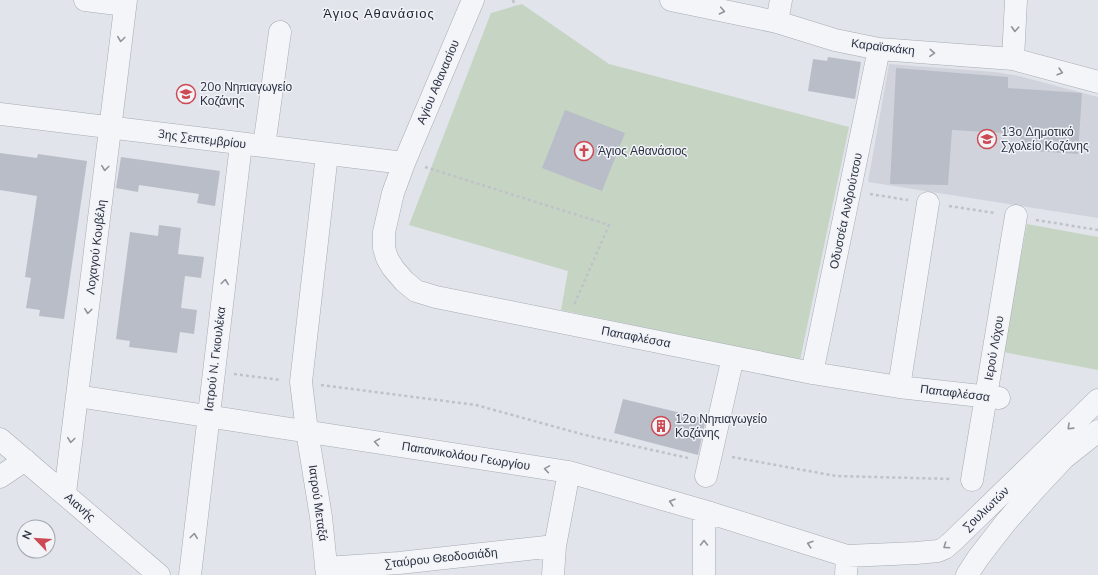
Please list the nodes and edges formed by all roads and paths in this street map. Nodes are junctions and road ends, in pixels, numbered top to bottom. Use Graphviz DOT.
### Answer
graph roads {
  1 [pos="84,0"];
  2 [pos="473,0"];
  3 [pos="513,0"];
  4 [pos="671,0"];
  5 [pos="781,0"];
  6 [pos="1016,0"];
  7 [pos="126,3"];
  8 [pos="515,6"];
  9 [pos="777,22"];
  10 [pos="280,32"];
  11 [pos="880,49"];
  12 [pos="1014,59"];
  13 [pos="1098,82"];
  14 [pos="0,114"];
  15 [pos="110,127"];
  16 [pos="241,144"];
  17 [pos="264,146"];
  18 [pos="327,154"];
  19 [pos="404,164"];
  20 [pos="431,168"];
  21 [pos="928,203"];
  22 [pos="1016,216"];
  23 [pos="1098,230"];
  24 [pos="566,323"];
  25 [pos="732,357"];
  26 [pos="214,372"];
  27 [pos="812,373"];
  28 [pos="301,382"];
  29 [pos="899,387"];
  30 [pos="77,396"];
  31 [pos="992,398"];
  32 [pos="1098,400"];
  33 [pos="209,416"];
  34 [pos="307,431"];
  35 [pos="1098,431"];
  36 [pos="0,439"];
  37 [pos="25,460"];
  38 [pos="707,469"];
  39 [pos="569,472"];
  40 [pos="0,477"];
  41 [pos="972,480"];
  42 [pos="65,494"];
  43 [pos="704,511"];
  44 [pos="555,546"];
  45 [pos="846,565"];
  46 [pos="326,572"];
  47 [pos="159,575"];
  48 [pos="190,575"];
  49 [pos="553,575"];
  50 [pos="704,575"];
  51 [pos="967,575"];
  1 -- 7 [label="street"];
  2 -- 19 [label="street, Αγίου Αθανασίου"];
  3 -- 8 [label="path"];
  4 -- 9 [label="street, Καραϊσκάκη, one-way"];
  5 -- 9 [label="street"];
  6 -- 12 [label="street, one-way"];
  7 -- 15 [label="street, Λοχαγού Κουβέλη, one-way"];
  9 -- 11 [label="street, Καραϊσκάκη"];
  10 -- 17 [label="street"];
  11 -- 12 [label="street, Καραϊσκάκη, one-way"];
  11 -- 27 [label="street, Οδυσσέα Ανδρούτσου"];
  12 -- 13 [label="street, Καραϊσκάκη, one-way"];
  14 -- 15 [label="street, 3ης Σεπτεμβρίου"];
  15 -- 16 [label="street, 3ης Σεπτεμβρίου"];
  15 -- 30 [label="street, Λοχαγού Κουβέλη, one-way"];
  16 -- 17 [label="street, 3ης Σεπτεμβρίου"];
  26 -- 16 [label="street, Ιατρού N. Γκιουλέκα, one-way"];
  17 -- 18 [label="street, 3ης Σεπτεμβρίου"];
  18 -- 19 [label="street, 3ης Σεπτεμβρίου"];
  18 -- 28 [label="street, Ιατρού Μεταξά"];
  19 -- 24 [label="street, Παπαφλέσσα"];
  20 -- 24 [label="path"];
  21 -- 29 [label="street"];
  22 -- 23 [label="path"];
  22 -- 31 [label="street, Ιερού Λόχου"];
  24 -- 25 [label="street, Παπαφλέσσα"];
  25 -- 27 [label="street, Παπαφλέσσα"];
  25 -- 38 [label="street"];
  26 -- 28 [label="path"];
  26 -- 33 [label="street, Ιατρού N. Γκιουλέκα"];
  27 -- 29 [label="street, Παπαφλέσσα"];
  28 -- 34 [label="street, Ιατρού Μεταξά"];
  28 -- 38 [label="path"];
  29 -- 31 [label="street, Παπαφλέσσα"];
  30 -- 33 [label="street, Παπανικολάου Γεωργίου"];
  30 -- 42 [label="street, Λοχαγού Κουβέλη, one-way"];
  31 -- 41 [label="street, Ιερού Λόχου"];
  32 -- 45 [label="street, Σουλιωτών, one-way"];
  33 -- 34 [label="street, Παπανικολάου Γεωργίου"];
  48 -- 33 [label="street, Ιατρού N. Γκιουλέκα, one-way"];
  39 -- 34 [label="street, Παπανικολάου Γεωργίου, one-way"];
  34 -- 46 [label="street, Ιατρού Μεταξά"];
  35 -- 51 [label="street"];
  36 -- 37 [label="street, Αιανής"];
  37 -- 40 [label="street"];
  37 -- 42 [label="street, Αιανής"];
  38 -- 41 [label="path"];
  43 -- 39 [label="street, Παπανικολάου Γεωργίου, one-way"];
  39 -- 44 [label="street"];
  42 -- 47 [label="street, Αιανής"];
  45 -- 43 [label="street, Παπανικολάου Γεωργίου, one-way"];
  50 -- 43 [label="street, one-way"];
  44 -- 46 [label="street, Σταύρου Θεοδοσιάδη"];
  44 -- 49 [label="street"];
}
